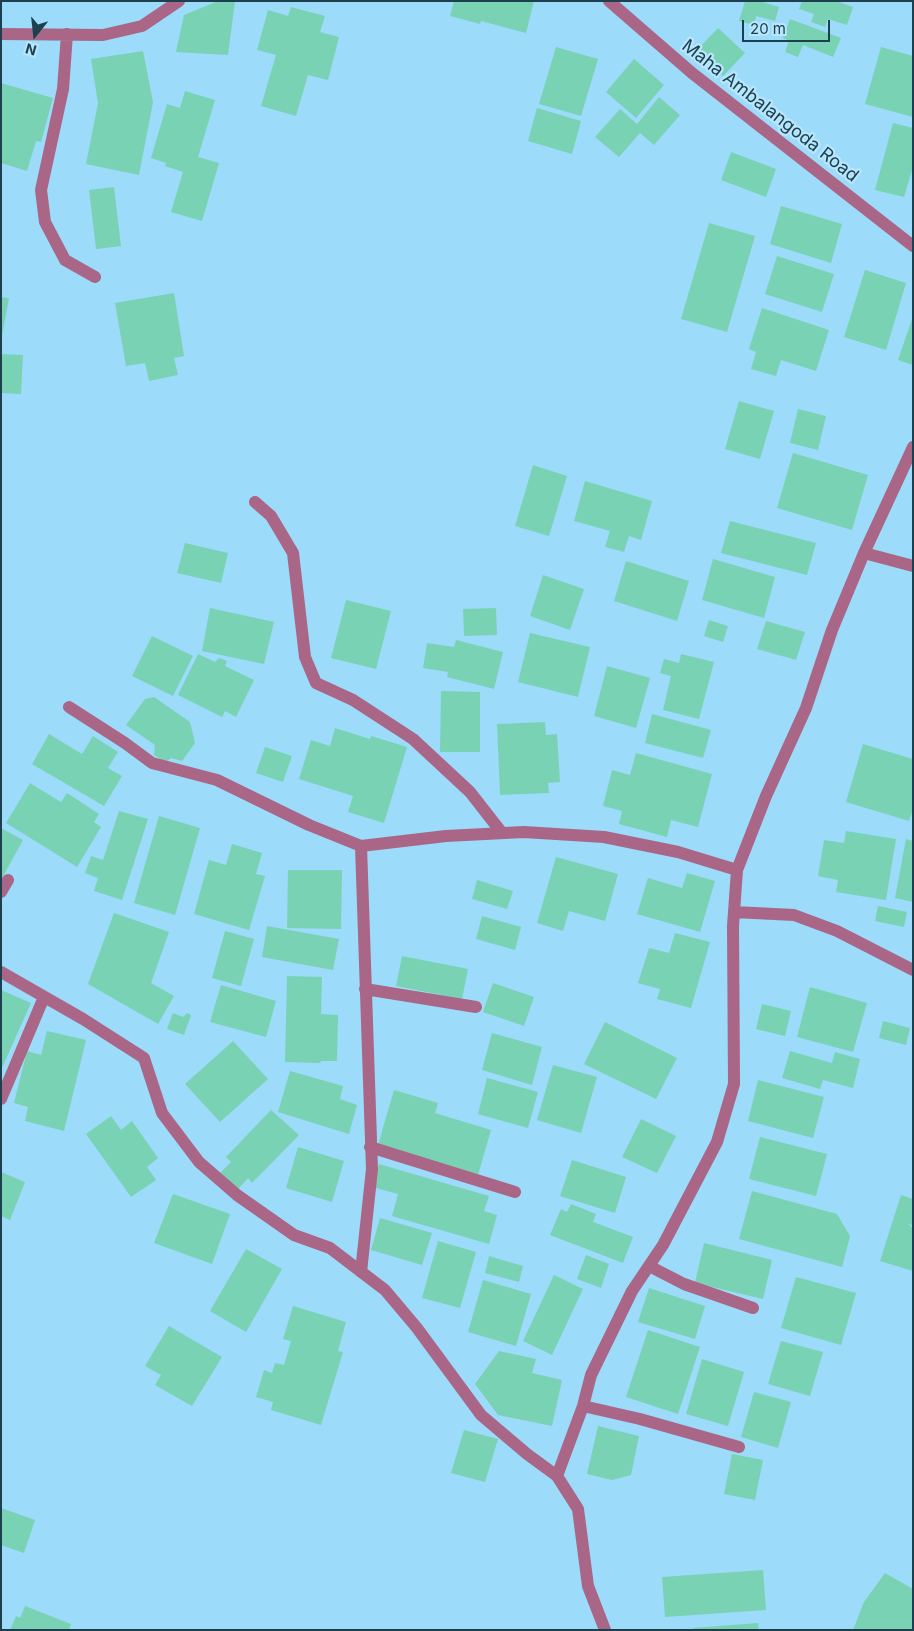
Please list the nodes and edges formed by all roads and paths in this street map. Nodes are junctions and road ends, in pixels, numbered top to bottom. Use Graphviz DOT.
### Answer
graph roads {
  1 [pos="179,1"];
  2 [pos="609,1"];
  3 [pos="1,34"];
  4 [pos="67,34"];
  5 [pos="913,246"];
  6 [pos="95,277"];
  7 [pos="913,447"];
  8 [pos="255,502"];
  9 [pos="864,553"];
  10 [pos="913,566"];
  11 [pos="69,707"];
  12 [pos="502,833"];
  13 [pos="361,846"];
  14 [pos="736,870"];
  15 [pos="8,880"];
  16 [pos="1,892"];
  17 [pos="734,912"];
  18 [pos="913,970"];
  19 [pos="1,972"];
  20 [pos="365,989"];
  21 [pos="44,997"];
  22 [pos="476,1007"];
  23 [pos="1,1099"];
  24 [pos="370,1147"];
  25 [pos="515,1192"];
  26 [pos="649,1266"];
  27 [pos="361,1272"];
  28 [pos="752,1308"];
  29 [pos="583,1406"];
  30 [pos="739,1447"];
  31 [pos="557,1476"];
  32 [pos="604,1630"];
  1 -- 4 [label="street"];
  2 -- 5 [label="street, Maha Ambalangoda Road"];
  3 -- 4 [label="street"];
  4 -- 6 [label="street"];
  7 -- 9 [label="street"];
  8 -- 12 [label="street"];
  9 -- 10 [label="street"];
  9 -- 14 [label="street"];
  11 -- 13 [label="street"];
  12 -- 13 [label="street"];
  12 -- 14 [label="street"];
  13 -- 20 [label="street"];
  14 -- 17 [label="street"];
  15 -- 16 [label="street"];
  17 -- 18 [label="street"];
  17 -- 26 [label="street"];
  19 -- 21 [label="street"];
  20 -- 22 [label="street"];
  20 -- 24 [label="street"];
  21 -- 23 [label="street"];
  21 -- 27 [label="street"];
  24 -- 25 [label="street"];
  24 -- 27 [label="street"];
  26 -- 28 [label="street"];
  26 -- 29 [label="street"];
  27 -- 31 [label="street"];
  29 -- 30 [label="street"];
  29 -- 31 [label="street"];
  31 -- 32 [label="street"];
}
